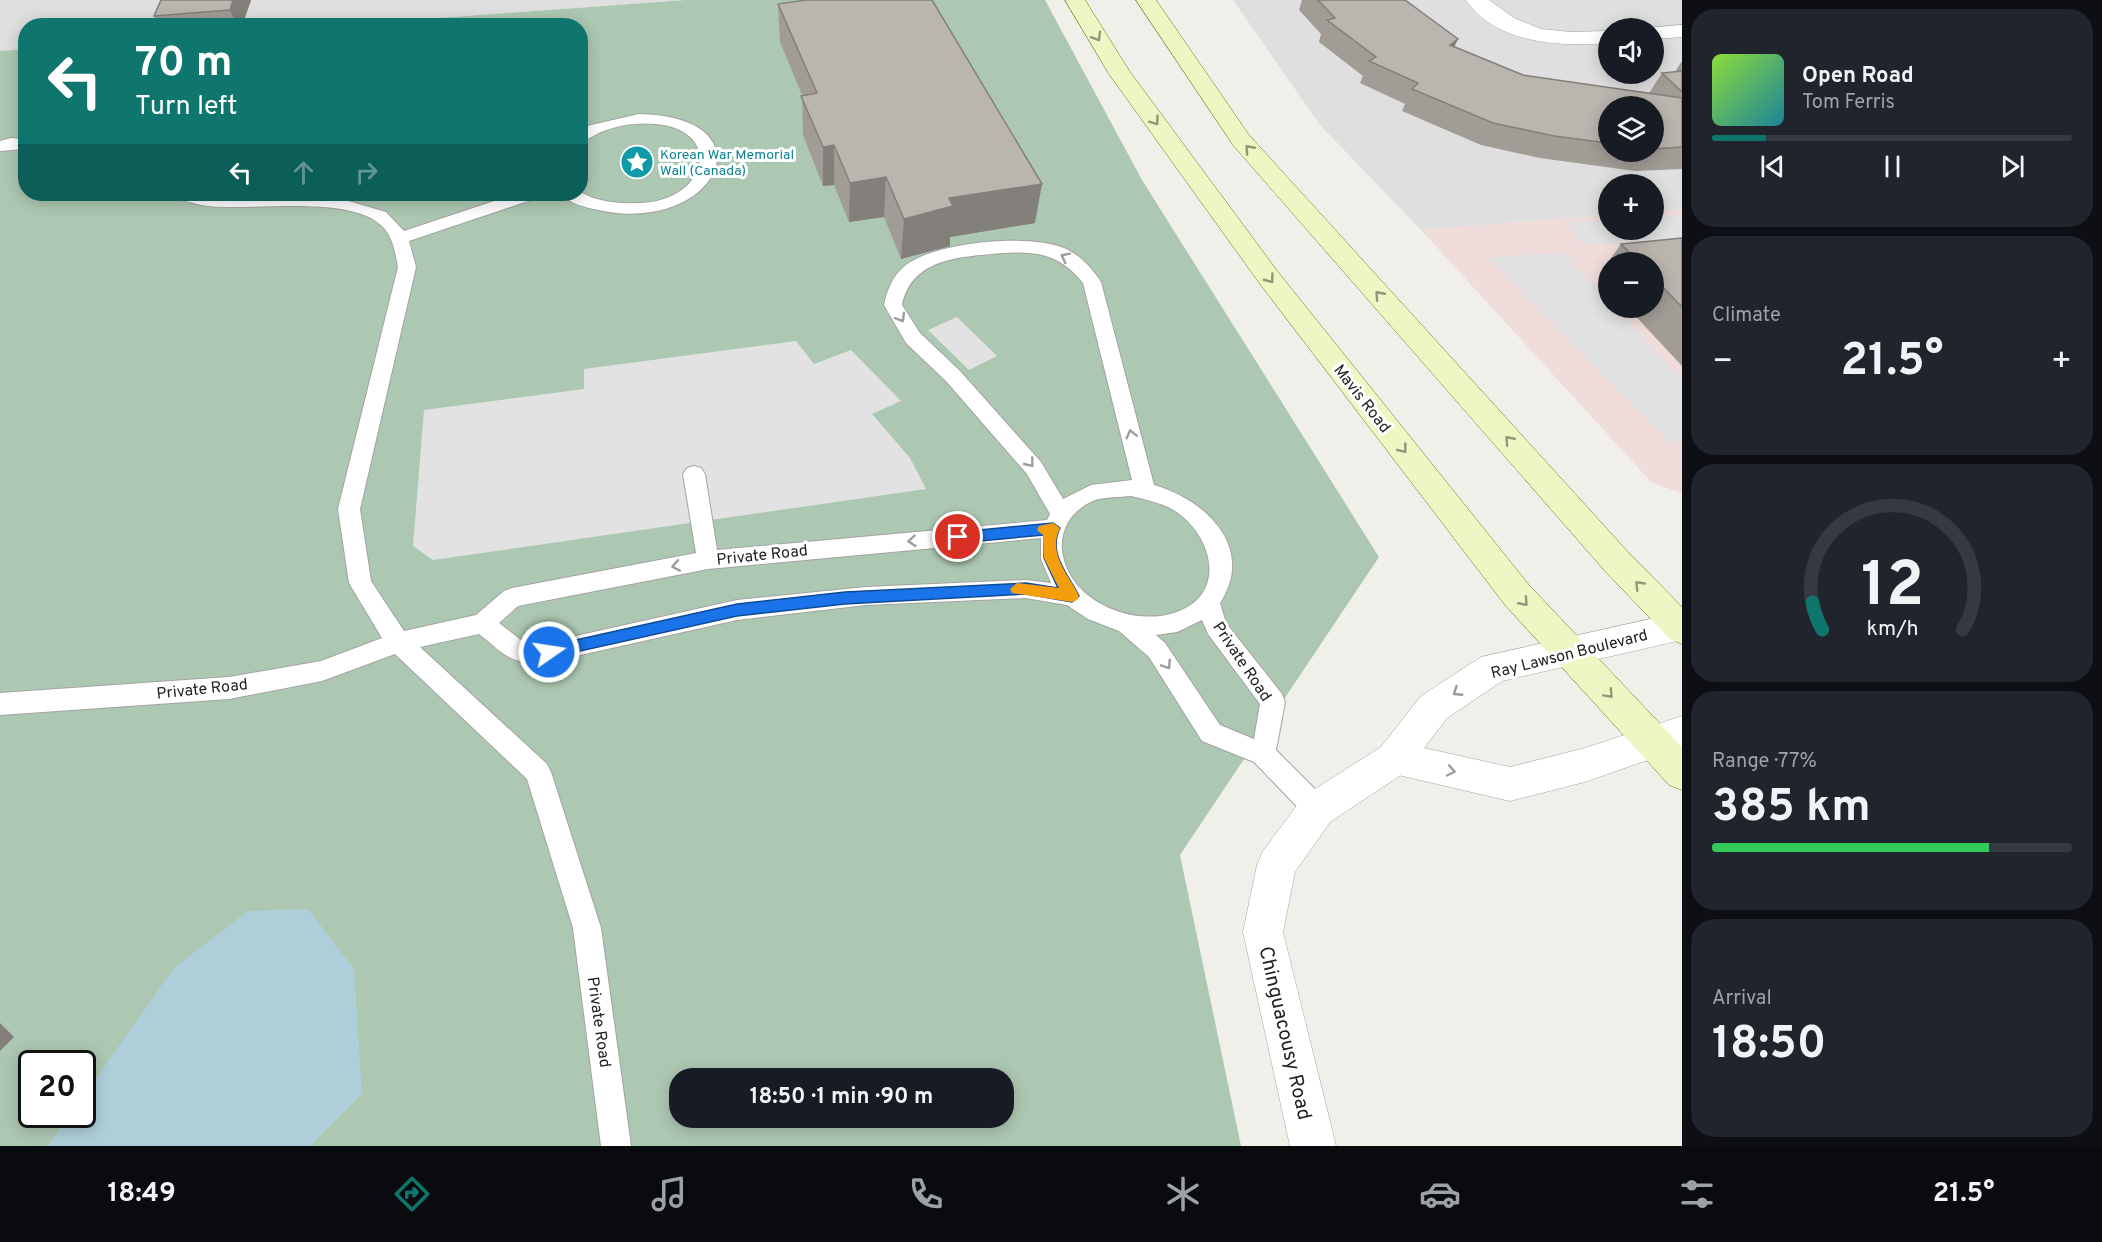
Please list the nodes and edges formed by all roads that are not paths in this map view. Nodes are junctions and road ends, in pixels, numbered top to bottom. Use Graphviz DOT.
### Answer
graph roads {
  1 [pos="1075,0"];
  2 [pos="1146,0"];
  3 [pos="1476,0"];
  4 [pos="1682,31"];
  5 [pos="1664,32"];
  6 [pos="1598,38"];
  7 [pos="588,133"];
  8 [pos="18,143"];
  9 [pos="0,146"];
  10 [pos="237,201"];
  11 [pos="510,201"];
  12 [pos="585,201"];
  13 [pos="401,238"];
  14 [pos="694,474"];
  15 [pos="1145,491"];
  16 [pos="1057,521"];
  17 [pos="708,560"];
  18 [pos="1072,596"];
  19 [pos="1209,604"];
  20 [pos="482,622"];
  21 [pos="1127,624"];
  22 [pos="1681,627"];
  23 [pos="398,642"];
  24 [pos="1569,652"];
  25 [pos="0,704"];
  26 [pos="1668,737"];
  27 [pos="1263,754"];
  28 [pos="1394,759"];
  29 [pos="1682,773"];
  30 [pos="1317,809"];
  31 [pos="616,1146"];
  32 [pos="1313,1146"];
  1 -- 24 [label="main road, Mavis Road, one-way"];
  22 -- 2 [label="main road, one-way"];
  3 -- 6 [label="street"];
  4 -- 5 [label="street"];
  7 -- 12 [label="lane"];
  8 -- 9 [label="lane"];
  10 -- 13 [label="lane"];
  11 -- 13 [label="lane"];
  13 -- 23 [label="lane, Private Road"];
  14 -- 17 [label="lane"];
  15 -- 16 [label="lane"];
  15 -- 16 [label="lane, one-way"];
  15 -- 19 [label="lane"];
  16 -- 17 [label="lane, Private Road, one-way"];
  16 -- 18 [label="lane"];
  17 -- 20 [label="lane, Private Road, one-way"];
  18 -- 20 [label="lane"];
  18 -- 21 [label="lane"];
  19 -- 21 [label="lane"];
  19 -- 27 [label="lane, Private Road"];
  20 -- 23 [label="lane, Private Road"];
  21 -- 27 [label="lane, one-way"];
  22 -- 24 [label="street, Ray Lawson Boulevard"];
  23 -- 25 [label="lane, Private Road"];
  23 -- 31 [label="lane, Private Road"];
  24 -- 26 [label="main road, Mavis Road, one-way"];
  24 -- 28 [label="street, Ray Lawson Boulevard, one-way"];
  28 -- 26 [label="street, one-way"];
  26 -- 29 [label="main road, Mavis Road"];
  27 -- 30 [label="lane"];
  28 -- 30 [label="street, Chinguacousy Road"];
  30 -- 32 [label="street, Chinguacousy Road"];
}
